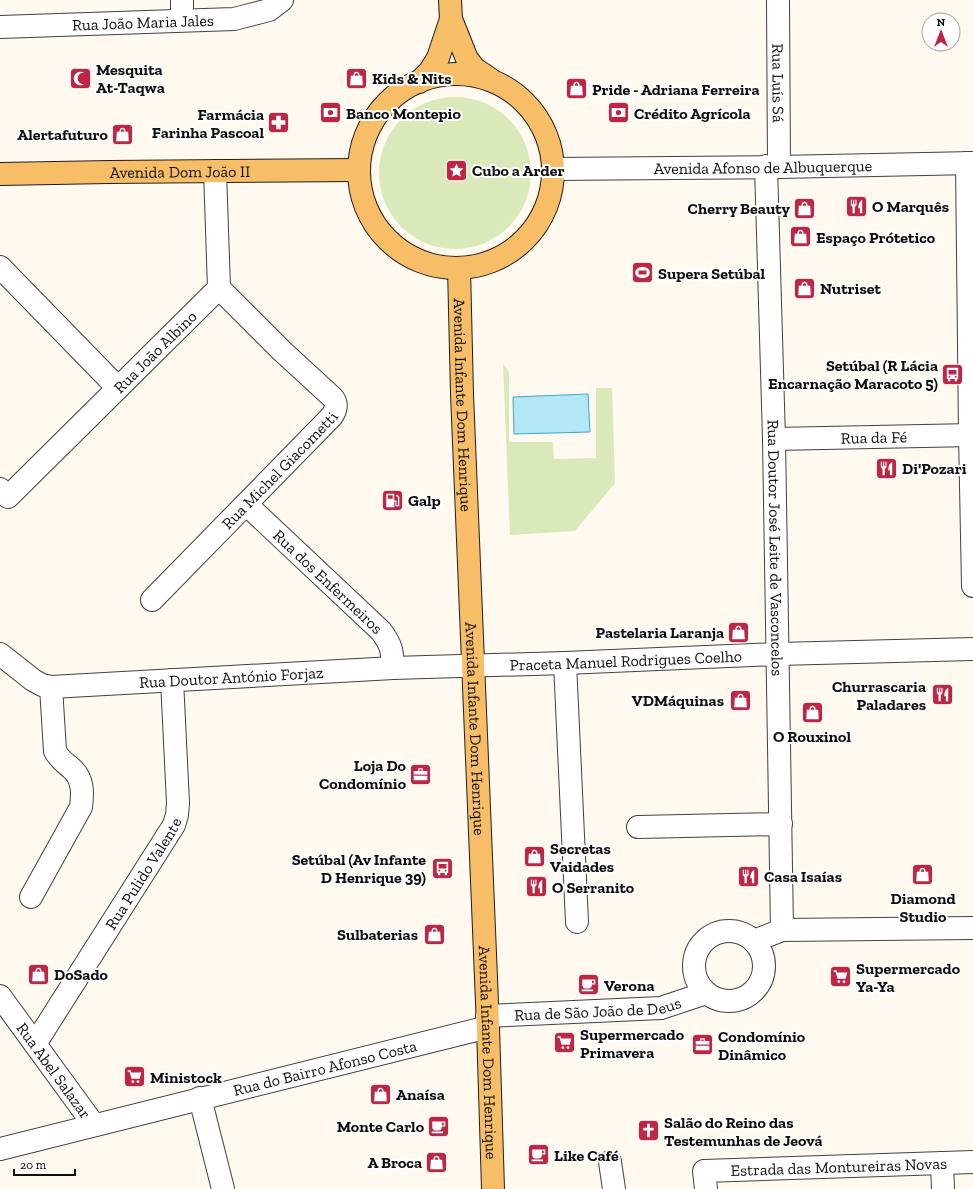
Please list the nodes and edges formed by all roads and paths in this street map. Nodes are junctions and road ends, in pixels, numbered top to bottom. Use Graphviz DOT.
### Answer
graph roads {
  1 [pos="282,0"];
  2 [pos="778,0"];
  3 [pos="182,10"];
  4 [pos="451,10"];
  5 [pos="0,27"];
  6 [pos="419,82"];
  7 [pos="502,86"];
  8 [pos="970,163"];
  9 [pos="772,167"];
  10 [pos="553,168"];
  11 [pos="359,170"];
  12 [pos="215,171"];
  13 [pos="0,174"];
  14 [pos="0,267"];
  15 [pos="459,268"];
  16 [pos="218,288"];
  17 [pos="118,388"];
  18 [pos="971,435"];
  19 [pos="774,438"];
  20 [pos="4,493"];
  21 [pos="246,504"];
  22 [pos="973,586"];
  23 [pos="152,600"];
  24 [pos="973,649"];
  25 [pos="0,654"];
  26 [pos="778,654"];
  27 [pos="565,663"];
  28 [pos="473,665"];
  29 [pos="393,668"];
  30 [pos="172,680"];
  31 [pos="51,687"];
  32 [pos="781,824"];
  33 [pos="638,827"];
  34 [pos="31,897"];
  35 [pos="577,922"];
  36 [pos="973,928"];
  37 [pos="782,930"];
  38 [pos="754,941"];
  39 [pos="706,993"];
  40 [pos="0,996"];
  41 [pos="7,1018"];
  42 [pos="487,1022"];
  43 [pos="35,1044"];
  44 [pos="200,1098"];
  45 [pos="94,1125"];
  46 [pos="0,1149"];
  47 [pos="610,1162"];
  48 [pos="973,1162"];
  49 [pos="942,1163"];
  50 [pos="705,1180"];
  51 [pos="223,1189"];
  52 [pos="493,1189"];
  53 [pos="614,1189"];
  54 [pos="944,1189"];
  1 -- 3 [label="street, Rua João Maria Jales"];
  2 -- 9 [label="street, Rua Luís Sá"];
  3 -- 5 [label="street, Rua João Maria Jales"];
  4 -- 6 [label="main road"];
  4 -- 7 [label="main road"];
  6 -- 7 [label="main road"];
  6 -- 11 [label="main road"];
  7 -- 10 [label="main road"];
  8 -- 9 [label="street, Avenida Afonso de Albuquerque"];
  8 -- 18 [label="street"];
  9 -- 10 [label="street, Avenida Afonso de Albuquerque"];
  9 -- 19 [label="street, Rua Doutor José Leite de Vasconcelos"];
  10 -- 15 [label="main road"];
  11 -- 12 [label="main road, Avenida Dom João II"];
  11 -- 15 [label="main road"];
  12 -- 13 [label="main road, Avenida Dom João II"];
  12 -- 16 [label="street"];
  14 -- 17 [label="street"];
  15 -- 28 [label="main road, Avenida Infante Dom Henrique"];
  16 -- 17 [label="street, Rua João Albino"];
  16 -- 21 [label="street, Rua Michel Giacometti"];
  17 -- 20 [label="street, Rua João Albino"];
  18 -- 19 [label="street, Rua da Fé"];
  18 -- 22 [label="street"];
  19 -- 26 [label="street, Rua Doutor José Leite de Vasconcelos"];
  21 -- 23 [label="street, Rua Michel Giacometti"];
  21 -- 29 [label="street, Rua dos Enfermeiros"];
  24 -- 26 [label="street, Praceta Manuel Rodrigues Coelho"];
  25 -- 31 [label="street, Rua Doutor António Forjaz"];
  26 -- 27 [label="street, Praceta Manuel Rodrigues Coelho"];
  26 -- 32 [label="street, Rua Doutor José Leite de Vasconcelos"];
  27 -- 28 [label="street, Praceta Manuel Rodrigues Coelho"];
  27 -- 35 [label="street"];
  28 -- 29 [label="street, Rua Doutor António Forjaz"];
  28 -- 42 [label="main road, Avenida Infante Dom Henrique"];
  29 -- 30 [label="street, Rua Doutor António Forjaz"];
  30 -- 31 [label="street, Rua Doutor António Forjaz"];
  30 -- 43 [label="street, Rua Pulido Valente"];
  31 -- 34 [label="street"];
  32 -- 33 [label="street"];
  32 -- 37 [label="street, Rua Doutor José Leite de Vasconcelos"];
  36 -- 37 [label="street"];
  37 -- 38 [label="street"];
  38 -- 39 [label="street"];
  38 -- 39 [label="street"];
  39 -- 42 [label="street, Rua de São João de Deus"];
  40 -- 41 [label="street, Rua Abel Salazar"];
  41 -- 43 [label="street, Rua Abel Salazar"];
  42 -- 44 [label="street, Rua do Bairro Afonso Costa"];
  42 -- 52 [label="main road, Avenida Infante Dom Henrique"];
  43 -- 45 [label="street, Rua Abel Salazar"];
  44 -- 45 [label="street, Rua do Bairro Afonso Costa"];
  44 -- 51 [label="street"];
  45 -- 46 [label="street, Rua do Bairro Afonso Costa"];
  47 -- 53 [label="street"];
  48 -- 49 [label="street, Estrada das Montureiras Novas"];
  49 -- 50 [label="street, Estrada das Montureiras Novas"];
  49 -- 54 [label="street"];
}
